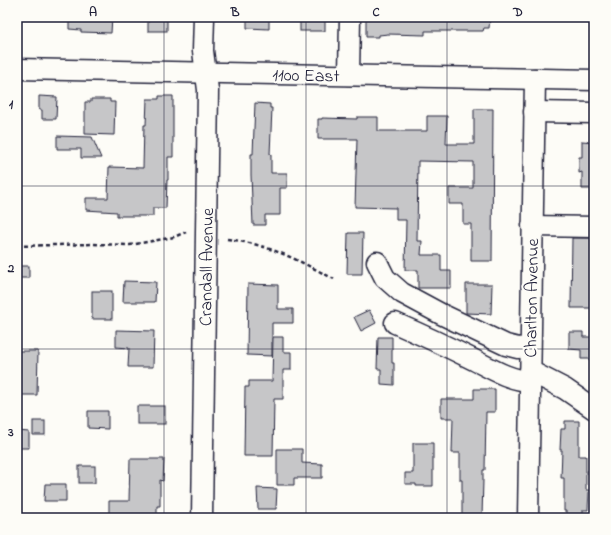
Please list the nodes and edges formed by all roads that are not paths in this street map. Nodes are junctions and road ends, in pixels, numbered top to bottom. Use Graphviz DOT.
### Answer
graph roads {
  1 [pos="204,17"];
  2 [pos="350,17"];
  3 [pos="17,70"];
  4 [pos="206,73"];
  5 [pos="349,75"];
  6 [pos="535,79"];
  7 [pos="594,80"];
  8 [pos="534,112"];
  9 [pos="594,113"];
  10 [pos="532,226"];
  11 [pos="594,227"];
  12 [pos="377,262"];
  13 [pos="395,323"];
  14 [pos="530,347"];
  15 [pos="530,376"];
  16 [pos="594,409"];
  17 [pos="202,518"];
  18 [pos="528,518"];
  1 -- 4 [label="street, Crandall Avenue"];
  2 -- 5 [label="street"];
  3 -- 4 [label="street, 1100 East"];
  4 -- 5 [label="street, 1100 East"];
  4 -- 17 [label="street, Crandall Avenue"];
  5 -- 6 [label="street, 1100 East"];
  6 -- 7 [label="street, 1100 East"];
  6 -- 8 [label="street, Charlton Avenue"];
  8 -- 9 [label="street"];
  8 -- 10 [label="street, Charlton Avenue"];
  10 -- 11 [label="street"];
  10 -- 14 [label="street, Charlton Avenue"];
  12 -- 14 [label="street"];
  13 -- 15 [label="street"];
  14 -- 15 [label="street, Charlton Avenue"];
  15 -- 16 [label="street"];
  15 -- 18 [label="street, Charlton Avenue"];
}
